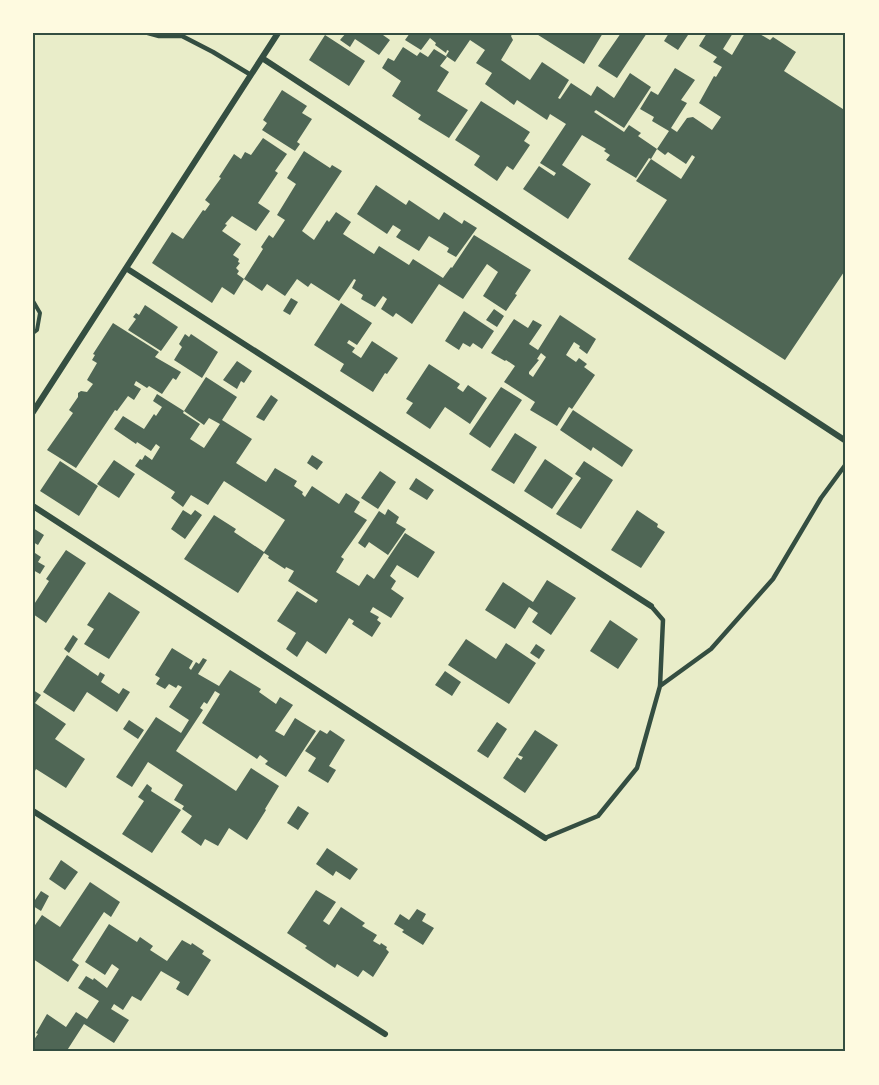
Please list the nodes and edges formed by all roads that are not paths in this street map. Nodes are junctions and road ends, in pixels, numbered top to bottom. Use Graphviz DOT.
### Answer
graph roads {
  1 [pos="148,33"];
  2 [pos="278,33"];
  3 [pos="262,58"];
  4 [pos="251,75"];
  5 [pos="126,268"];
  6 [pos="33,412"];
  7 [pos="846,441"];
  8 [pos="846,465"];
  9 [pos="33,506"];
  10 [pos="651,606"];
  11 [pos="660,686"];
  12 [pos="33,811"];
  13 [pos="545,838"];
  14 [pos="385,1034"];
  1 -- 4 [label="lane"];
  2 -- 3 [label="street"];
  3 -- 4 [label="street"];
  3 -- 7 [label="street"];
  4 -- 5 [label="street"];
  5 -- 6 [label="street"];
  5 -- 10 [label="street"];
  8 -- 11 [label="lane"];
  9 -- 13 [label="street"];
  10 -- 11 [label="lane"];
  11 -- 13 [label="lane"];
  12 -- 14 [label="street"];
}
